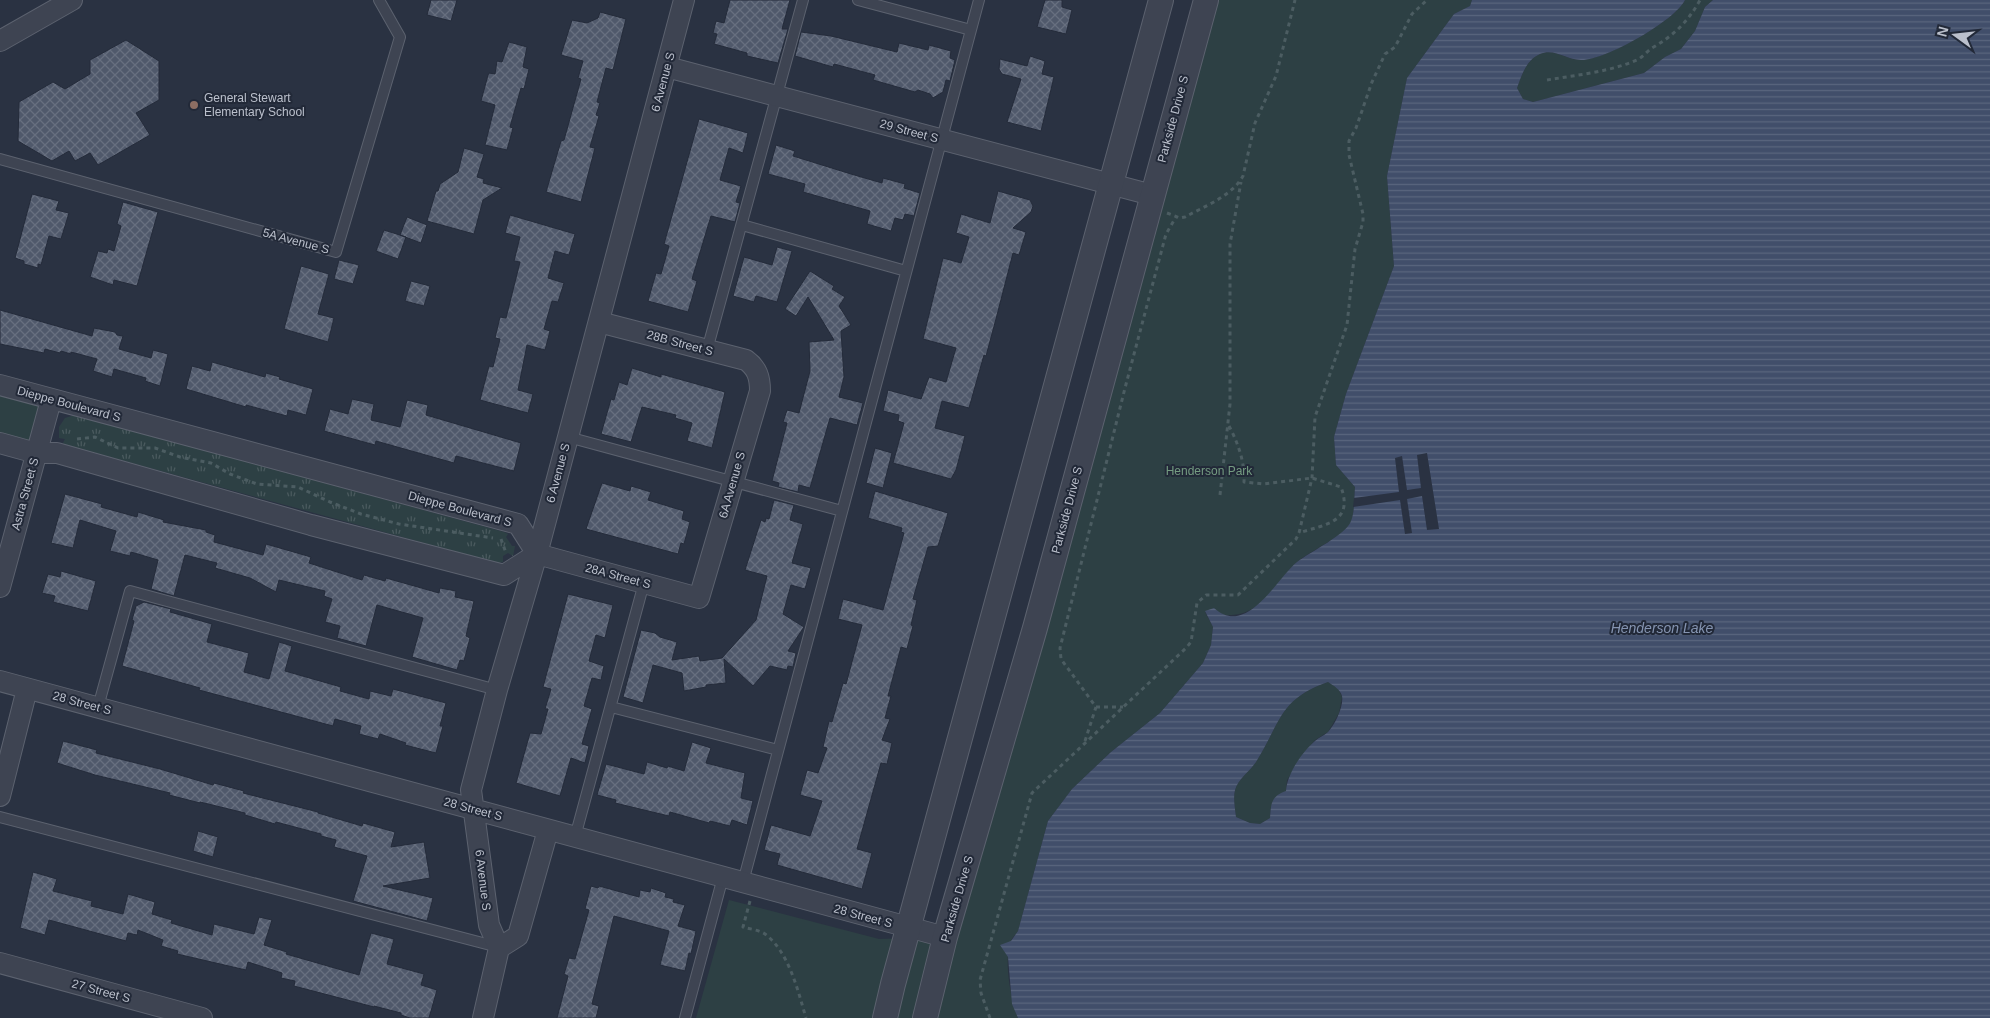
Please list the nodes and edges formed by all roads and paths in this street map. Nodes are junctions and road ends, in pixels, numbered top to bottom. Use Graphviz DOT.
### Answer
graph roads {
  1 [pos="72,0"];
  2 [pos="379,0"];
  3 [pos="684,0"];
  4 [pos="802,0"];
  5 [pos="858,0"];
  6 [pos="979,0"];
  7 [pos="1162,0"];
  8 [pos="1206,0"];
  9 [pos="1295,0"];
  10 [pos="1427,0"];
  11 [pos="1700,0"];
  12 [pos="971,30"];
  13 [pos="0,41"];
  14 [pos="667,67"];
  15 [pos="1548,80"];
  16 [pos="777,96"];
  17 [pos="942,140"];
  18 [pos="0,159"];
  19 [pos="1243,176"];
  20 [pos="1111,185"];
  21 [pos="1150,202"];
  22 [pos="1176,217"];
  23 [pos="742,225"];
  24 [pos="906,271"];
  25 [pos="599,322"];
  26 [pos="707,350"];
  27 [pos="757,372"];
  28 [pos="0,385"];
  29 [pos="51,400"];
  30 [pos="1229,426"];
  31 [pos="568,437"];
  32 [pos="69,439"];
  33 [pos="0,443"];
  34 [pos="36,453"];
  35 [pos="1312,478"];
  36 [pos="734,482"];
  37 [pos="1220,495"];
  38 [pos="842,511"];
  39 [pos="1299,533"];
  40 [pos="501,539"];
  41 [pos="506,540"];
  42 [pos="537,554"];
  43 [pos="4,557"];
  44 [pos="507,558"];
  45 [pos="644,583"];
  46 [pos="0,587"];
  47 [pos="699,598"];
  48 [pos="0,681"];
  49 [pos="27,689"];
  50 [pos="497,690"];
  51 [pos="98,707"];
  52 [pos="1096,707"];
  53 [pos="1123,707"];
  54 [pos="611,708"];
  55 [pos="1085,742"];
  56 [pos="778,750"];
  57 [pos="0,796"];
  58 [pos="473,809"];
  59 [pos="0,817"];
  60 [pos="548,830"];
  61 [pos="575,837"];
  62 [pos="723,877"];
  63 [pos="743,882"];
  64 [pos="750,901"];
  65 [pos="908,928"];
  66 [pos="946,937"];
  67 [pos="499,948"];
  68 [pos="0,963"];
  69 [pos="202,1018"];
  70 [pos="483,1018"];
  71 [pos="685,1018"];
  72 [pos="806,1018"];
  73 [pos="885,1018"];
  74 [pos="925,1018"];
  75 [pos="990,1018"];
  1 -- 13 [label="street"];
  2 -- 18 [label="lane, 5A Avenue S"];
  3 -- 14 [label="street, 6 Avenue S"];
  4 -- 16 [label="lane"];
  5 -- 12 [label="lane"];
  6 -- 12 [label="lane"];
  7 -- 20 [label="street"];
  8 -- 21 [label="street, Parkside Drive S"];
  9 -- 19 [label="path"];
  10 -- 35 [label="path"];
  11 -- 15 [label="path"];
  12 -- 17 [label="lane"];
  14 -- 16 [label="street, 29 Street S"];
  14 -- 25 [label="street, 6 Avenue S"];
  16 -- 17 [label="street, 29 Street S"];
  16 -- 23 [label="lane"];
  17 -- 20 [label="street, 29 Street S"];
  17 -- 24 [label="lane"];
  19 -- 22 [label="path"];
  19 -- 30 [label="path"];
  20 -- 21 [label="street, 29 Street S"];
  20 -- 65 [label="street"];
  21 -- 22 [label="path"];
  21 -- 66 [label="street, Parkside Drive S"];
  22 -- 52 [label="path"];
  23 -- 24 [label="lane"];
  23 -- 26 [label="lane"];
  24 -- 38 [label="lane"];
  25 -- 26 [label="street, 28B Street S"];
  25 -- 31 [label="street, 6 Avenue S"];
  26 -- 27 [label="street, 28B Street S"];
  27 -- 36 [label="street, 6A Avenue S"];
  28 -- 29 [label="street, Dieppe Boulevard S"];
  29 -- 34 [label="street, Astra Street S"];
  29 -- 42 [label="street, Dieppe Boulevard S"];
  30 -- 35 [label="path"];
  30 -- 37 [label="path"];
  31 -- 36 [label="lane"];
  31 -- 42 [label="street, 6 Avenue S"];
  32 -- 40 [label="path"];
  33 -- 34 [label="street"];
  34 -- 42 [label="street"];
  34 -- 43 [label="street, Astra Street S"];
  35 -- 39 [label="path"];
  35 -- 39 [label="path"];
  36 -- 38 [label="lane"];
  36 -- 47 [label="street, 6A Avenue S"];
  38 -- 56 [label="lane"];
  39 -- 53 [label="path"];
  40 -- 41 [label="path"];
  40 -- 44 [label="path"];
  42 -- 45 [label="street, 28A Street S"];
  42 -- 50 [label="street, 6 Avenue S"];
  43 -- 46 [label="street, Astra Street S"];
  45 -- 47 [label="street, 28A Street S"];
  45 -- 54 [label="lane"];
  48 -- 49 [label="street, 28 Street S"];
  49 -- 51 [label="street, 28 Street S"];
  49 -- 57 [label="street"];
  50 -- 51 [label="lane"];
  50 -- 58 [label="street, 6 Avenue S"];
  51 -- 58 [label="street, 28 Street S"];
  52 -- 53 [label="path"];
  52 -- 55 [label="path"];
  53 -- 55 [label="path"];
  54 -- 56 [label="lane"];
  54 -- 61 [label="lane"];
  55 -- 75 [label="path"];
  56 -- 63 [label="lane"];
  58 -- 60 [label="street, 28 Street S"];
  58 -- 67 [label="street, 6 Avenue S"];
  59 -- 67 [label="lane"];
  60 -- 61 [label="street, 28 Street S"];
  60 -- 67 [label="street"];
  61 -- 62 [label="street, 28 Street S"];
  62 -- 63 [label="street, 28 Street S"];
  62 -- 71 [label="lane"];
  63 -- 65 [label="street, 28 Street S"];
  64 -- 72 [label="path"];
  65 -- 66 [label="street, 28 Street S"];
  65 -- 73 [label="street"];
  66 -- 74 [label="street, Parkside Drive S"];
  67 -- 70 [label="street"];
  68 -- 69 [label="street, 27 Street S"];
}
